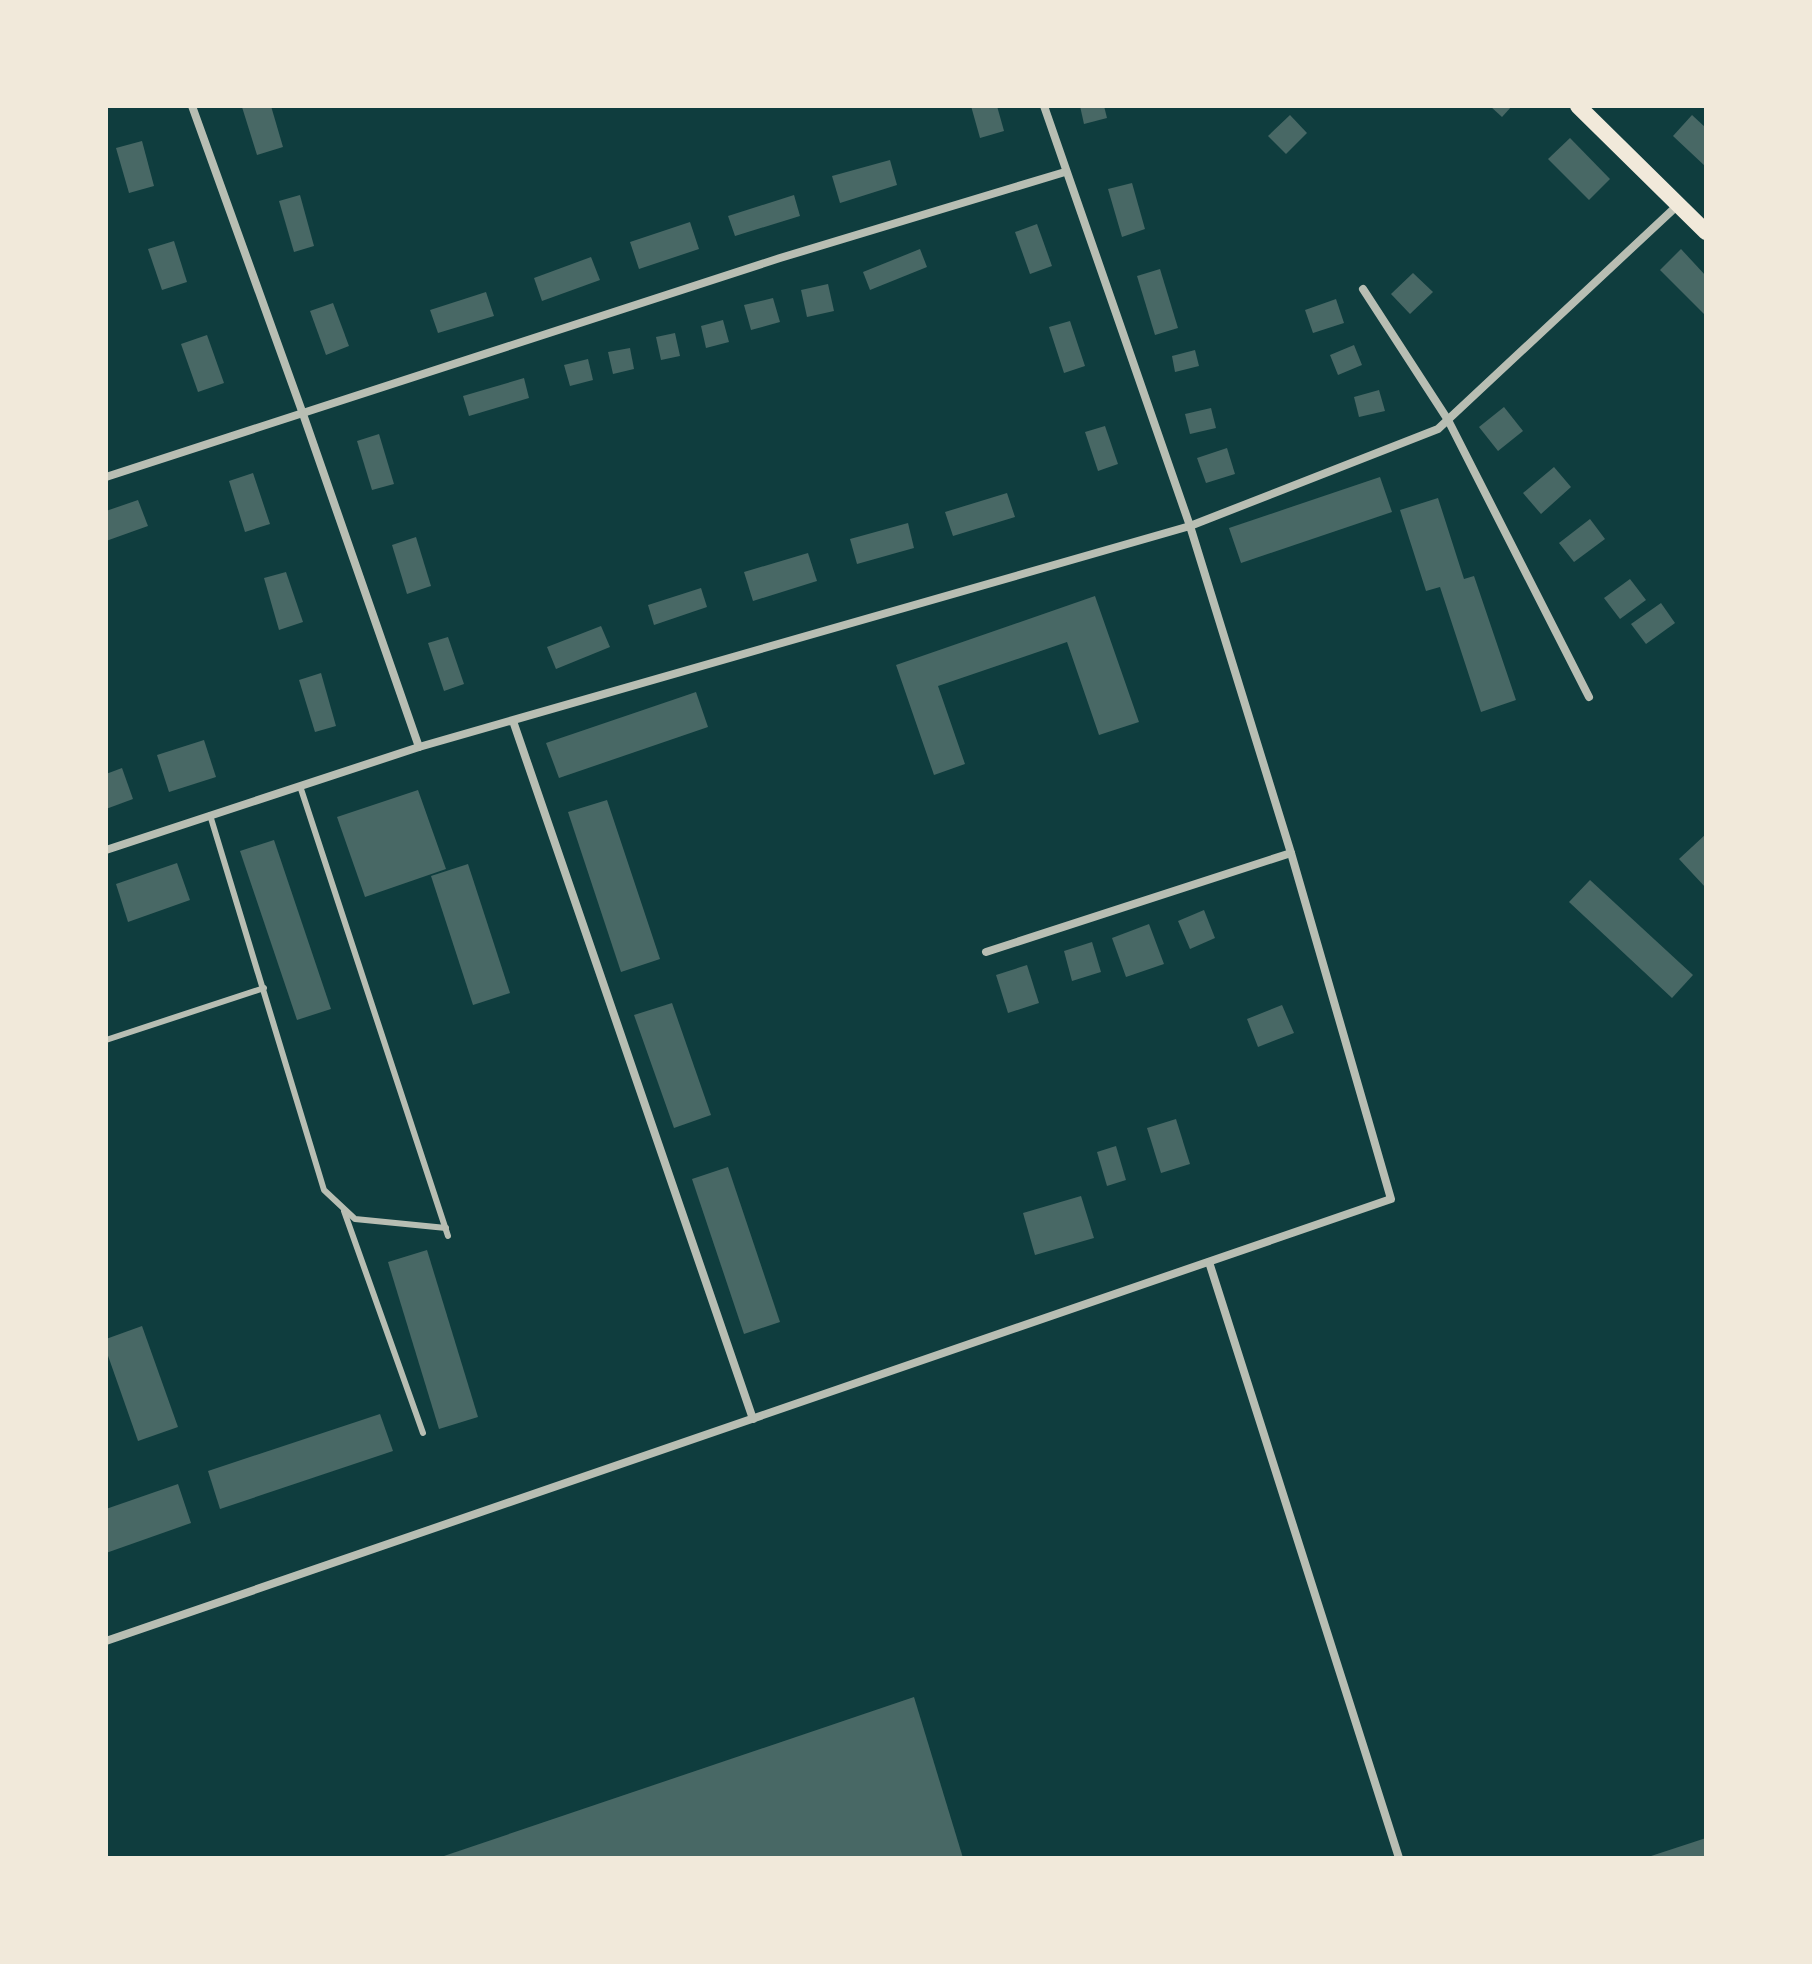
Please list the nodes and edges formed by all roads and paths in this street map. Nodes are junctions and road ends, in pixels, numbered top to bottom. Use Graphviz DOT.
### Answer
graph roads {
  1 [pos="192,106"];
  2 [pos="1044,106"];
  3 [pos="1578,106"];
  4 [pos="1065,172"];
  5 [pos="1679,204"];
  6 [pos="1706,232"];
  7 [pos="1363,289"];
  8 [pos="303,414"];
  9 [pos="1448,420"];
  10 [pos="106,477"];
  11 [pos="1190,526"];
  12 [pos="1589,697"];
  13 [pos="513,721"];
  14 [pos="419,747"];
  15 [pos="300,786"];
  16 [pos="210,815"];
  17 [pos="106,850"];
  18 [pos="1291,853"];
  19 [pos="986,952"];
  20 [pos="264,988"];
  21 [pos="106,1040"];
  22 [pos="343,1207"];
  23 [pos="1209,1262"];
  24 [pos="753,1419"];
  25 [pos="423,1433"];
  26 [pos="106,1641"];
  27 [pos="1399,1858"];
  1 -- 8 [label="street"];
  2 -- 4 [label="street"];
  3 -- 5 [label="main road"];
  4 -- 8 [label="street"];
  4 -- 11 [label="street"];
  5 -- 6 [label="main road"];
  5 -- 9 [label="street"];
  7 -- 9 [label="street"];
  8 -- 10 [label="street"];
  8 -- 14 [label="street"];
  9 -- 11 [label="street"];
  9 -- 12 [label="street"];
  11 -- 13 [label="street"];
  11 -- 18 [label="street"];
  13 -- 14 [label="street"];
  13 -- 24 [label="street"];
  14 -- 15 [label="street"];
  15 -- 16 [label="street"];
  15 -- 22 [label="lane"];
  16 -- 17 [label="street"];
  16 -- 20 [label="lane"];
  18 -- 19 [label="street"];
  18 -- 23 [label="street"];
  20 -- 21 [label="lane"];
  20 -- 22 [label="lane"];
  22 -- 25 [label="lane"];
  23 -- 24 [label="street"];
  23 -- 27 [label="street"];
  24 -- 26 [label="street"];
}
